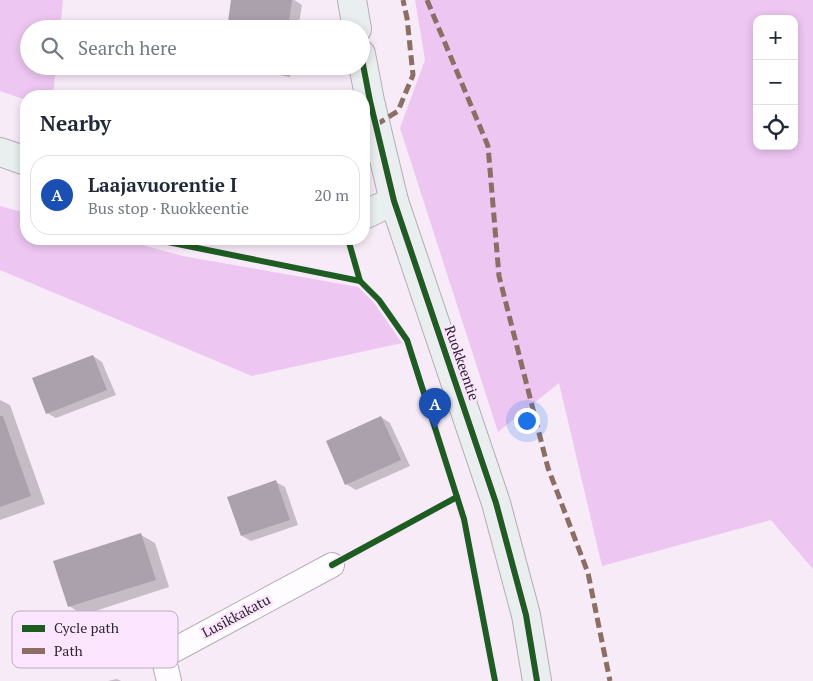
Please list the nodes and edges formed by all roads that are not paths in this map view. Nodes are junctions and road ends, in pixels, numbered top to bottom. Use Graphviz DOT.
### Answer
graph roads {
  1 [pos="352,0"];
  2 [pos="355,20"];
  3 [pos="365,75"];
  4 [pos="368,90"];
  5 [pos="370,100"];
  6 [pos="0,152"];
  7 [pos="20,160"];
  8 [pos="394,201"];
  9 [pos="370,202"];
  10 [pos="370,212"];
  11 [pos="332,565"];
  12 [pos="178,648"];
  13 [pos="166,668"];
  14 [pos="169,681"];
  15 [pos="537,681"];
  1 -- 2 [label="street"];
  3 -- 4 [label="street, Ruokkeentie"];
  5 -- 8 [label="street, Ruokkeentie"];
  6 -- 7 [label="street"];
  8 -- 9 [label="street"];
  8 -- 10 [label="street"];
  8 -- 15 [label="street, Ruokkeentie"];
  11 -- 12 [label="street, Lusikkakatu"];
  13 -- 14 [label="street, Lusikkakatu"];
}
